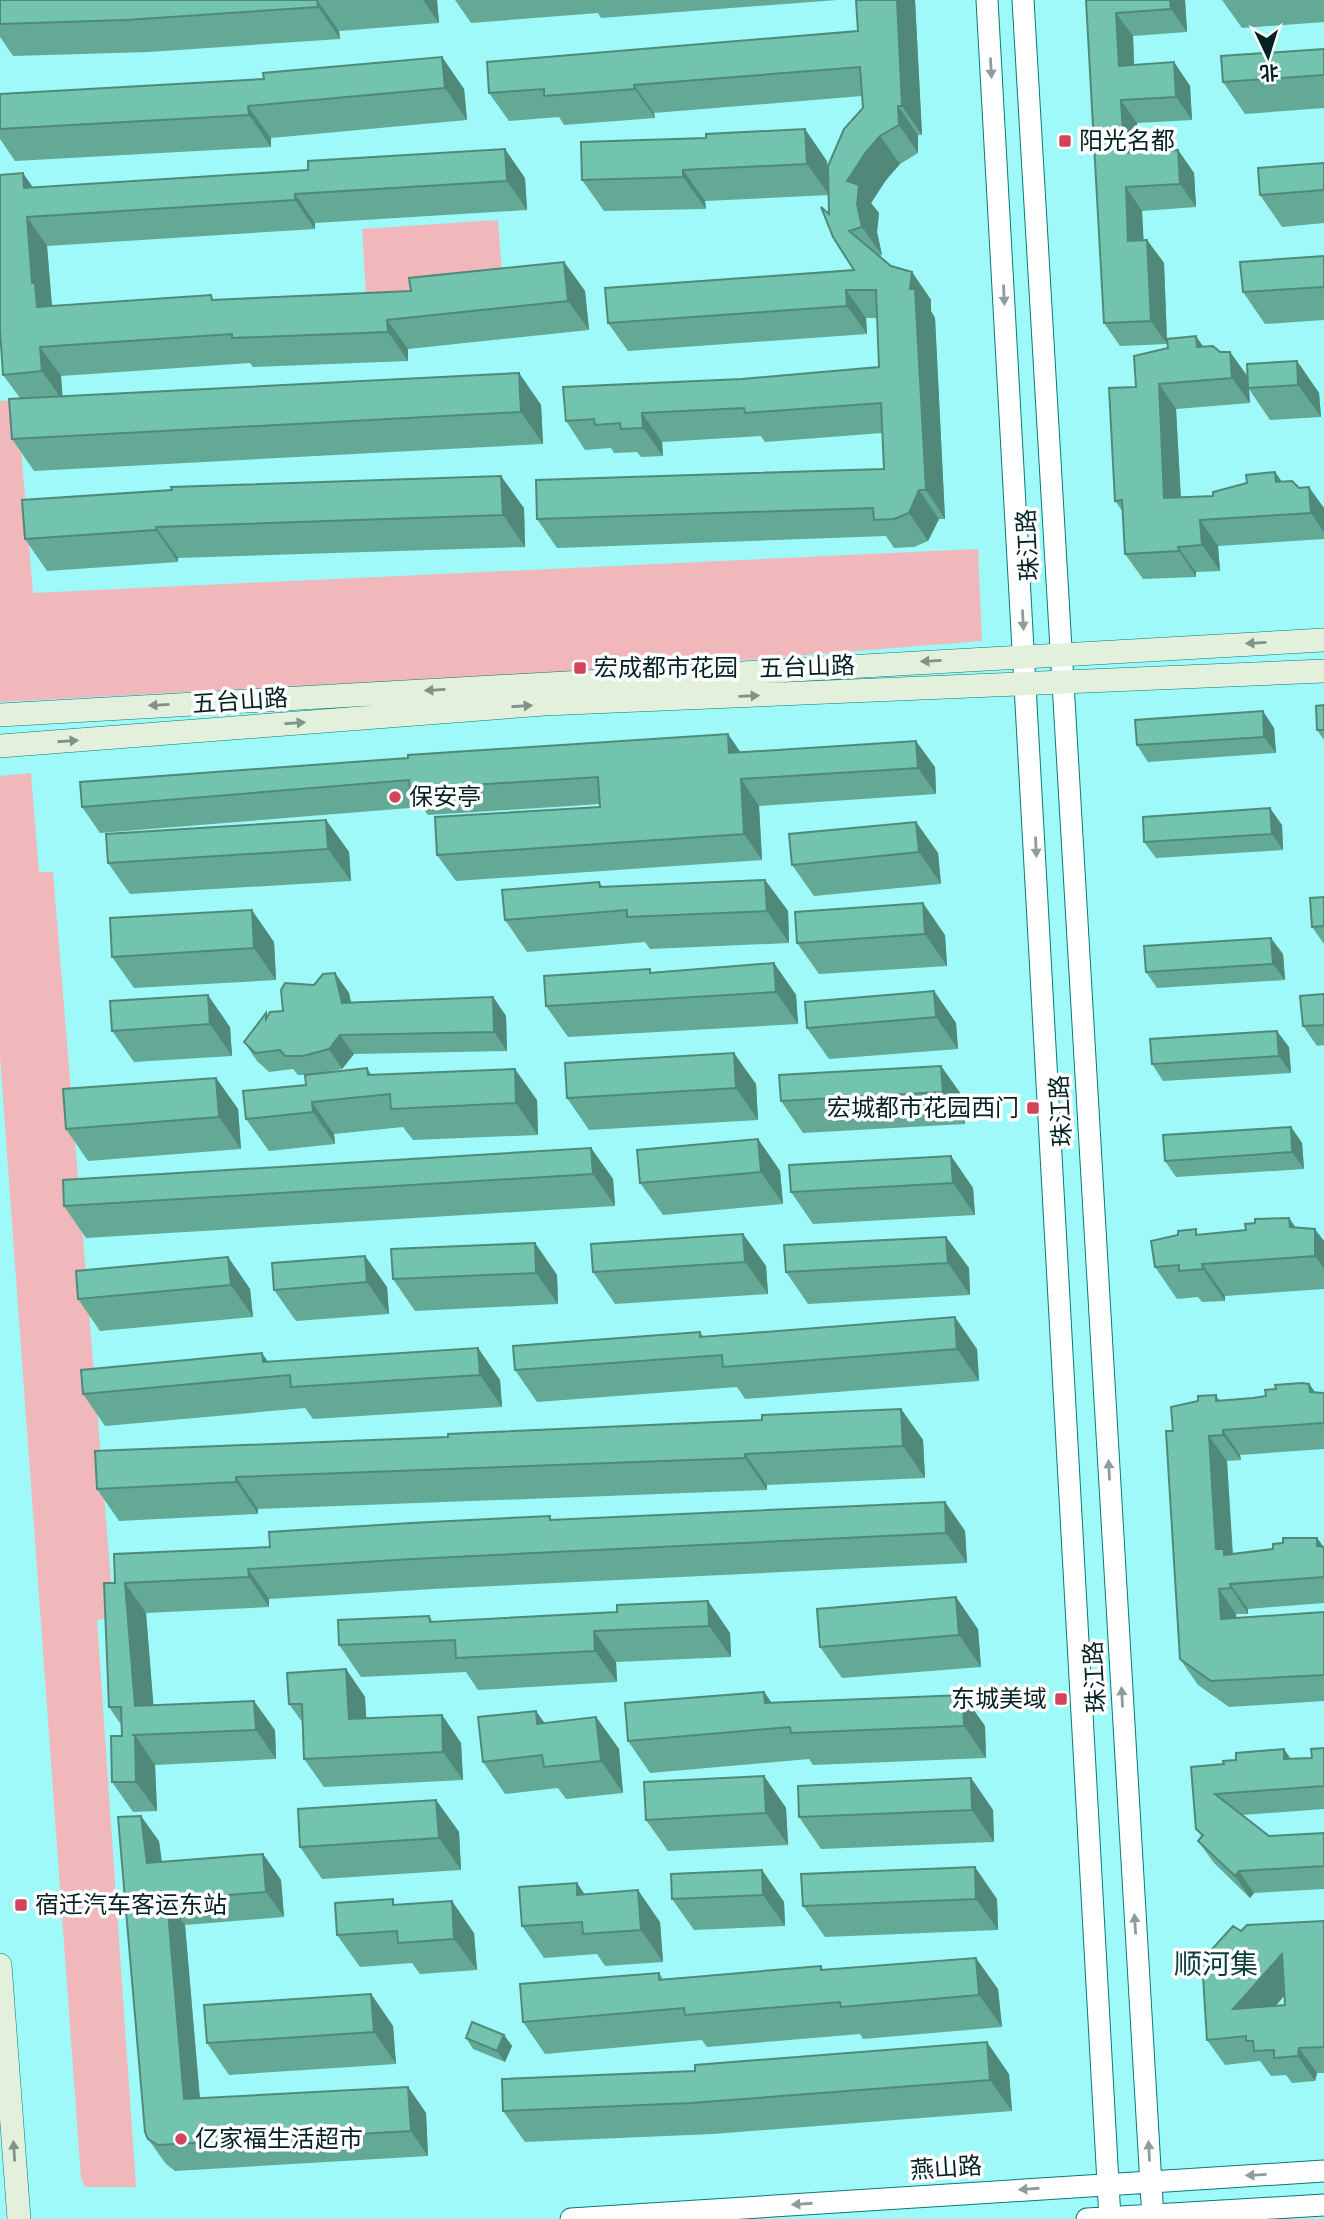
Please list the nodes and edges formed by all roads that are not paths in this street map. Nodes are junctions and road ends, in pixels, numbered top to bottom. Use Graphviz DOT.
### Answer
graph roads {
  1 [pos="987,0"];
  2 [pos="1023,0"];
  3 [pos="1324,640"];
  4 [pos="1061,654"];
  5 [pos="1025,655"];
  6 [pos="1324,671"];
  7 [pos="1062,684"];
  8 [pos="1027,685"];
  9 [pos="0,715"];
  10 [pos="0,746"];
  11 [pos="0,1965"];
  12 [pos="1324,2171"];
  13 [pos="1150,2181"];
  14 [pos="1108,2184"];
  15 [pos="1324,2205"];
  16 [pos="1153,2217"];
  17 [pos="1110,2218"];
  18 [pos="19,2219"];
  19 [pos="571,2219"];
  20 [pos="1087,2219"];
  1 -- 5 [label="street, 珠江路, one-way"];
  2 -- 4 [label="street, 珠江路"];
  3 -- 4 [label="main road, 五台山路, one-way"];
  4 -- 5 [label="main road, 五台山路"];
  4 -- 7 [label="street, 珠江路"];
  5 -- 8 [label="street, 珠江路"];
  5 -- 9 [label="main road, 五台山路, one-way"];
  6 -- 7 [label="main road, 五台山路"];
  7 -- 8 [label="main road, 五台山路"];
  13 -- 7 [label="street, 珠江路, one-way"];
  10 -- 8 [label="main road, 五台山路, one-way"];
  8 -- 14 [label="street, 珠江路, one-way"];
  18 -- 11 [label="main road, one-way"];
  12 -- 13 [label="street, 燕山路, one-way"];
  13 -- 14 [label="street, 燕山路"];
  13 -- 16 [label="street, 珠江路"];
  14 -- 17 [label="street, 珠江路"];
  14 -- 19 [label="street, 燕山路, one-way"];
  15 -- 16 [label="street"];
  16 -- 17 [label="street"];
  17 -- 20 [label="street"];
}
